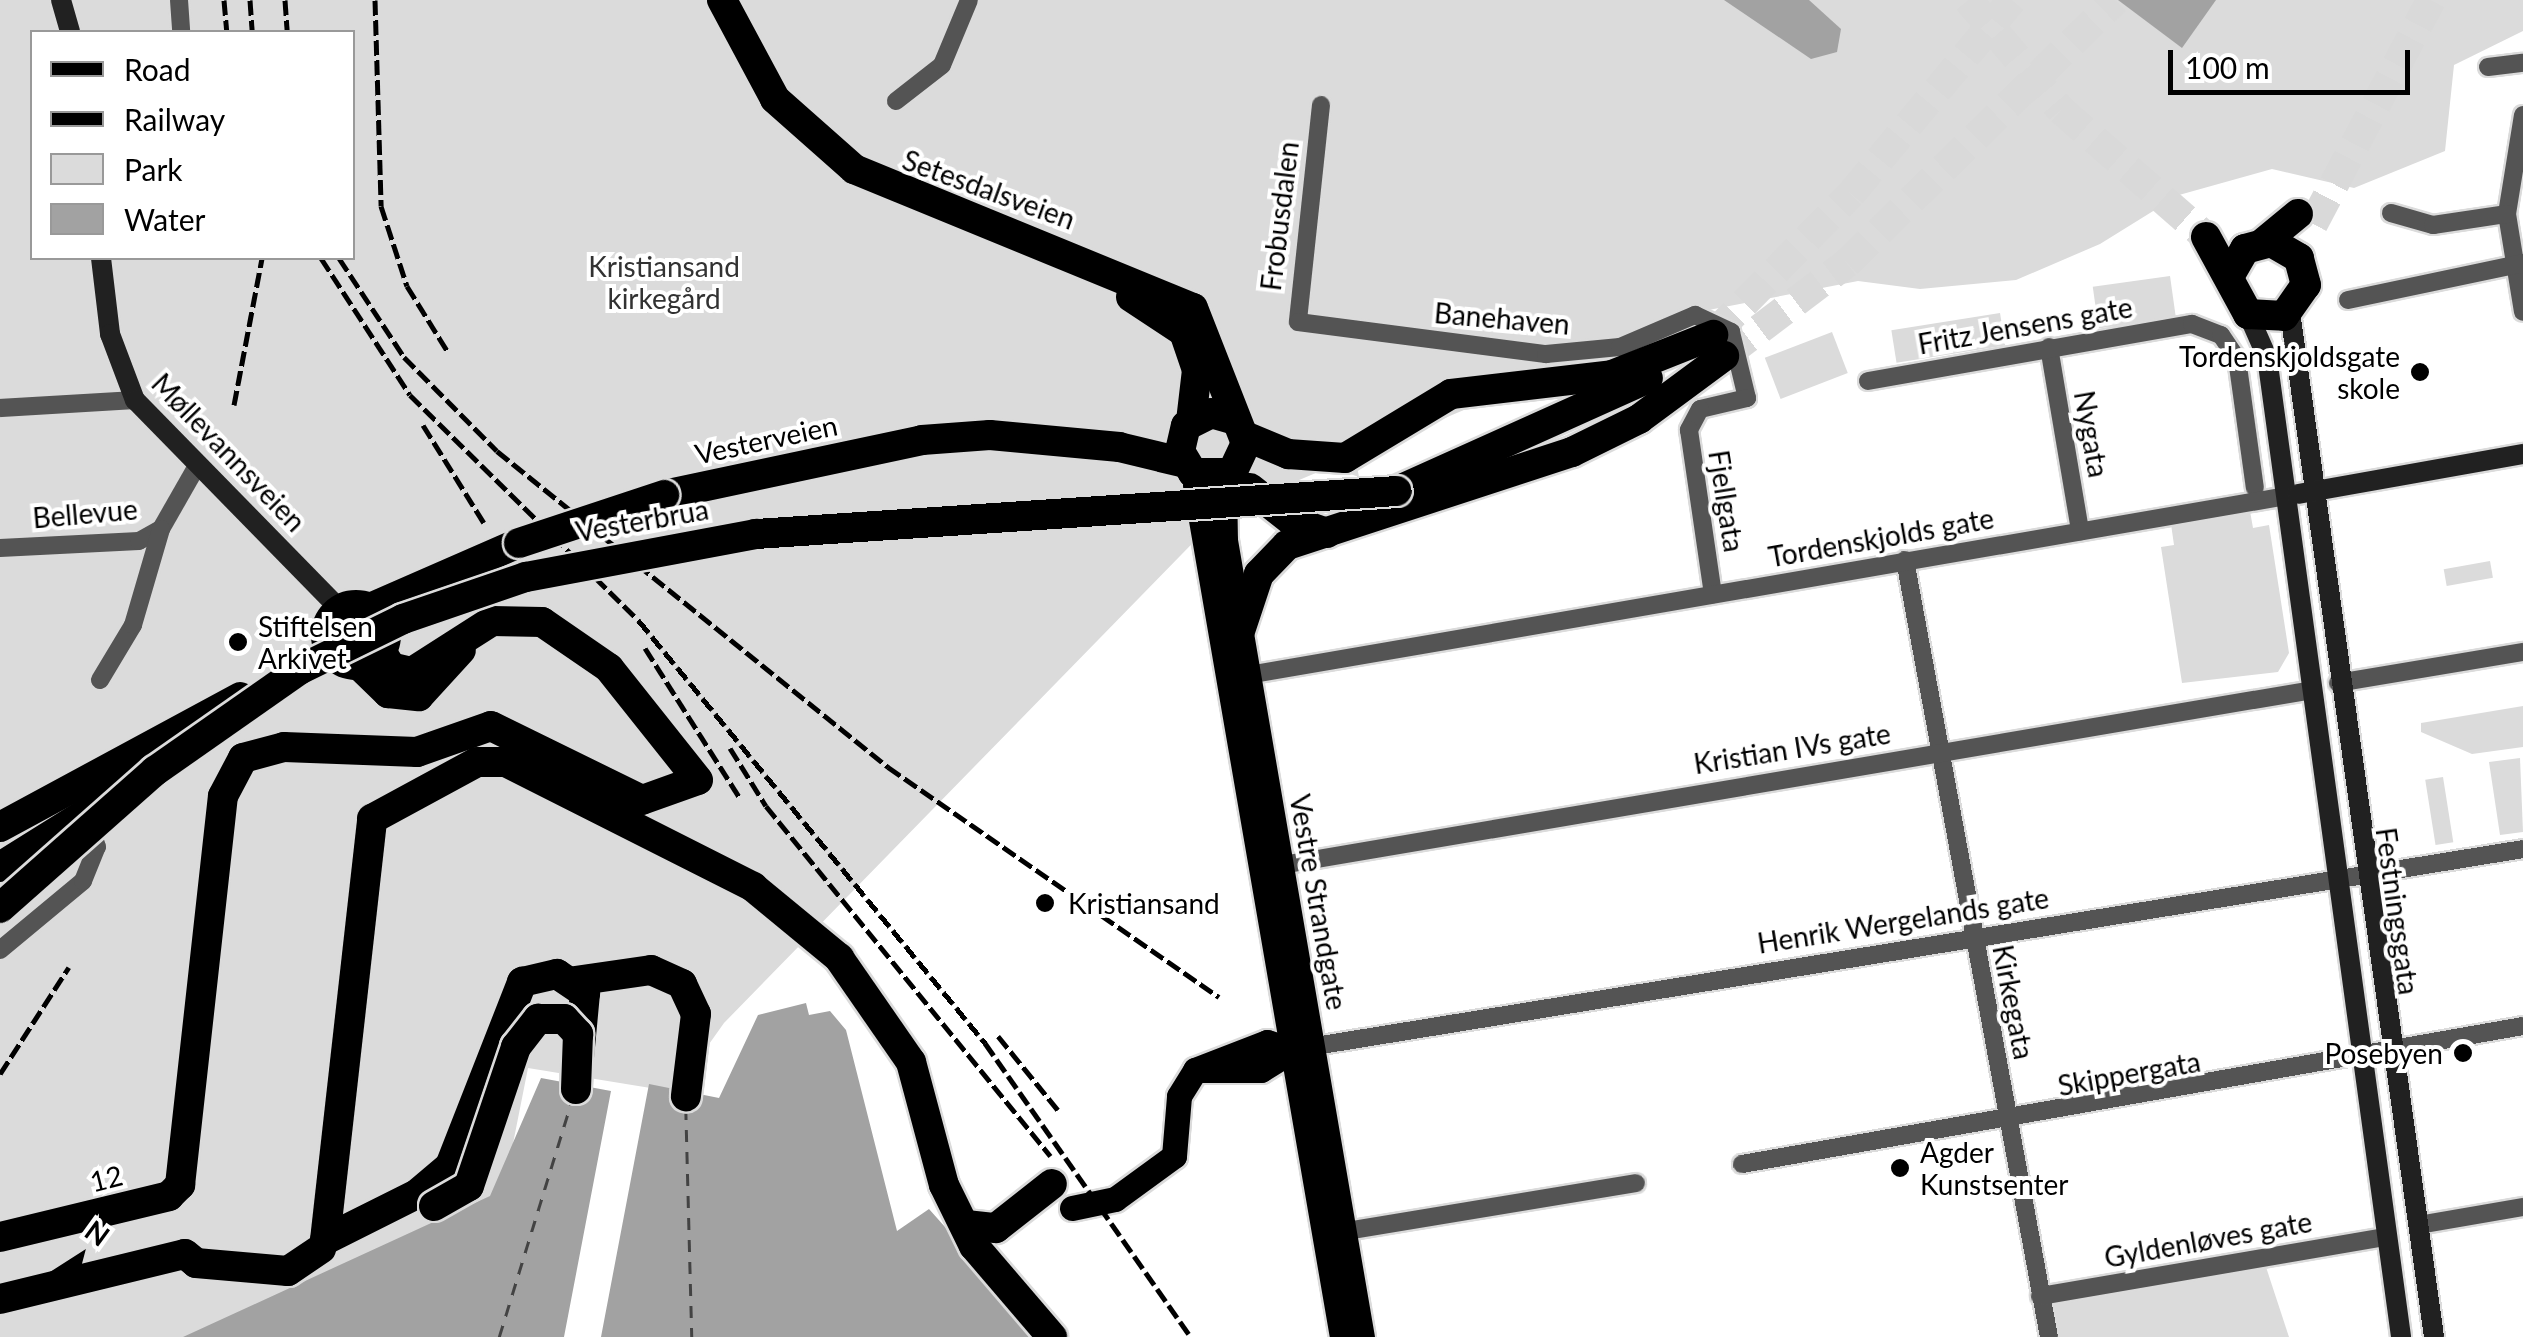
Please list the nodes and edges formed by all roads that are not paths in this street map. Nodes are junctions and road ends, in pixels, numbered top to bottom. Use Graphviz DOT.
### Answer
graph roads {
  1 [pos="62,0"];
  2 [pos="179,0"];
  3 [pos="703,0"];
  4 [pos="722,0"];
  5 [pos="969,0"];
  6 [pos="70,30"];
  7 [pos="182,30"];
  8 [pos="2523,62"];
  9 [pos="2488,68"];
  10 [pos="896,101"];
  11 [pos="1321,104"];
  12 [pos="2523,115"];
  13 [pos="2391,214"];
  14 [pos="2507,214"];
  15 [pos="2258,243"];
  16 [pos="101,260"];
  17 [pos="2303,264"];
  18 [pos="2519,265"];
  19 [pos="2228,277"];
  20 [pos="2348,300"];
  21 [pos="2290,312"];
  22 [pos="2523,312"];
  23 [pos="2248,314"];
  24 [pos="1309,326"];
  25 [pos="1718,346"];
  26 [pos="2049,347"];
  27 [pos="1868,381"];
  28 [pos="1747,398"];
  29 [pos="135,400"];
  30 [pos="0,408"];
  31 [pos="1187,426"];
  32 [pos="1238,427"];
  33 [pos="1119,447"];
  34 [pos="2523,454"];
  35 [pos="197,466"];
  36 [pos="1189,468"];
  37 [pos="1228,475"];
  38 [pos="2255,488"];
  39 [pos="2310,492"];
  40 [pos="2286,496"];
  41 [pos="161,529"];
  42 [pos="2080,532"];
  43 [pos="1328,533"];
  44 [pos="0,548"];
  45 [pos="1905,560"];
  46 [pos="1714,594"];
  47 [pos="1240,631"];
  48 [pos="357,637"];
  49 [pos="2523,652"];
  50 [pos="1248,675"];
  51 [pos="100,680"];
  52 [pos="2338,684"];
  53 [pos="2312,690"];
  54 [pos="1942,752"];
  55 [pos="78,802"];
  56 [pos="0,827"];
  57 [pos="2523,849"];
  58 [pos="1282,866"];
  59 [pos="0,867"];
  60 [pos="2365,874"];
  61 [pos="2340,876"];
  62 [pos="0,908"];
  63 [pos="1974,936"];
  64 [pos="0,950"];
  65 [pos="575,981"];
  66 [pos="2523,1026"];
  67 [pos="1303,1048"];
  68 [pos="2390,1048"];
  69 [pos="2367,1055"];
  70 [pos="686,1096"];
  71 [pos="2009,1122"];
  72 [pos="1742,1164"];
  73 [pos="1636,1182"];
  74 [pos="1052,1184"];
  75 [pos="2523,1207"];
  76 [pos="1072,1208"];
  77 [pos="966,1225"];
  78 [pos="2418,1225"];
  79 [pos="1334,1234"];
  80 [pos="2384,1237"];
  81 [pos="0,1238"];
  82 [pos="323,1244"];
  83 [pos="2040,1296"];
  84 [pos="0,1299"];
  85 [pos="1052,1337"];
  86 [pos="1342,1337"];
  87 [pos="1362,1337"];
  88 [pos="2049,1337"];
  89 [pos="2400,1337"];
  90 [pos="2434,1337"];
  1 -- 6 [label="main road"];
  2 -- 7 [label="street"];
  3 -- 31 [label="highway, Setesdalsveien"];
  4 -- 32 [label="highway, Setesdalsveien"];
  5 -- 10 [label="street"];
  8 -- 9 [label="street"];
  11 -- 24 [label="street, Frobusdalen"];
  12 -- 14 [label="street"];
  13 -- 14 [label="street"];
  14 -- 18 [label="street"];
  15 -- 17 [label="highway"];
  15 -- 17 [label="highway"];
  15 -- 19 [label="highway"];
  15 -- 19 [label="highway"];
  16 -- 29 [label="main road, Møllevannsveien"];
  17 -- 21 [label="highway"];
  18 -- 20 [label="street"];
  18 -- 22 [label="street"];
  19 -- 23 [label="highway"];
  21 -- 23 [label="highway"];
  21 -- 39 [label="main road, Festningsgata"];
  23 -- 40 [label="main road, Festningsgata"];
  24 -- 28 [label="street, Banehaven"];
  25 -- 32 [label="highway, Vesterveien"];
  25 -- 43 [label="highway"];
  25 -- 62 [label="highway, Vesterbrua, bridge"];
  26 -- 27 [label="street, Fritz Jensens gate"];
  26 -- 38 [label="street, Fritz Jensens gate"];
  26 -- 42 [label="street, Nygata"];
  28 -- 46 [label="street, Fjellgata"];
  29 -- 30 [label="street"];
  29 -- 35 [label="main road, Møllevannsveien"];
  31 -- 32 [label="highway, Vesterveien"];
  31 -- 33 [label="highway, Vesterveien"];
  31 -- 36 [label="highway, Setesdalsveien"];
  32 -- 37 [label="highway"];
  33 -- 36 [label="highway, Vesterveien"];
  33 -- 48 [label="highway, Vesterveien, bridge"];
  34 -- 39 [label="main road, Tordenskjolds gate"];
  35 -- 41 [label="street, Bellevue"];
  35 -- 48 [label="main road, Møllevannsveien"];
  36 -- 37 [label="highway, Vesterveien"];
  36 -- 67 [label="main road, Vestre Strandgate"];
  37 -- 43 [label="highway"];
  37 -- 47 [label="main road, Vestre Strandgate"];
  39 -- 40 [label="main road, Tordenskjolds gate"];
  39 -- 52 [label="main road, Festningsgata"];
  40 -- 42 [label="street, Tordenskjolds gate"];
  40 -- 53 [label="main road, Festningsgata"];
  41 -- 44 [label="street, Bellevue"];
  41 -- 51 [label="street"];
  42 -- 45 [label="street, Tordenskjolds gate"];
  43 -- 47 [label="highway"];
  45 -- 46 [label="street, Tordenskjolds gate"];
  45 -- 54 [label="street, Kirkegata"];
  46 -- 50 [label="street, Tordenskjolds gate"];
  47 -- 50 [label="main road, Vestre Strandgate"];
  48 -- 55 [label="highway, Vesterveien"];
  48 -- 81 [label="highway, 12"];
  49 -- 52 [label="street"];
  50 -- 58 [label="main road, Vestre Strandgate"];
  52 -- 60 [label="main road, Festningsgata"];
  53 -- 54 [label="street, Kristian IVs gate"];
  53 -- 61 [label="main road, Festningsgata"];
  54 -- 58 [label="street, Kristian IVs gate"];
  54 -- 63 [label="street, Kirkegata"];
  55 -- 56 [label="highway"];
  55 -- 59 [label="highway"];
  55 -- 64 [label="street"];
  57 -- 60 [label="street, Henrik Wergelands gate"];
  58 -- 67 [label="main road, Vestre Strandgate"];
  60 -- 61 [label="street, Henrik Wergelands gate"];
  60 -- 68 [label="main road, Festningsgata"];
  61 -- 63 [label="street, Henrik Wergelands gate"];
  61 -- 69 [label="main road, Festningsgata"];
  63 -- 67 [label="street, Henrik Wergelands gate"];
  63 -- 71 [label="street, Kirkegata"];
  65 -- 70 [label="highway"];
  65 -- 82 [label="highway"];
  65 -- 82 [label="highway, bridge"];
  66 -- 68 [label="street, Skippergata"];
  67 -- 76 [label="main road"];
  67 -- 79 [label="main road, Vestre Strandgate"];
  68 -- 69 [label="street, Skippergata"];
  68 -- 78 [label="main road, Festningsgata"];
  69 -- 71 [label="street, Skippergata"];
  69 -- 80 [label="main road, Festningsgata"];
  71 -- 72 [label="street, Skippergata"];
  71 -- 83 [label="street, Kirkegata"];
  73 -- 79 [label="street"];
  74 -- 77 [label="highway"];
  75 -- 78 [label="street"];
  77 -- 82 [label="highway"];
  77 -- 85 [label="highway"];
  78 -- 90 [label="main road, Festningsgata"];
  79 -- 86 [label="main road, Vestre Strandgate"];
  79 -- 87 [label="main road, Vestre Strandgate"];
  80 -- 83 [label="street, Gyldenløves gate"];
  80 -- 89 [label="main road, Festningsgata"];
  82 -- 84 [label="highway"];
  83 -- 88 [label="street, Kirkegata"];
}
